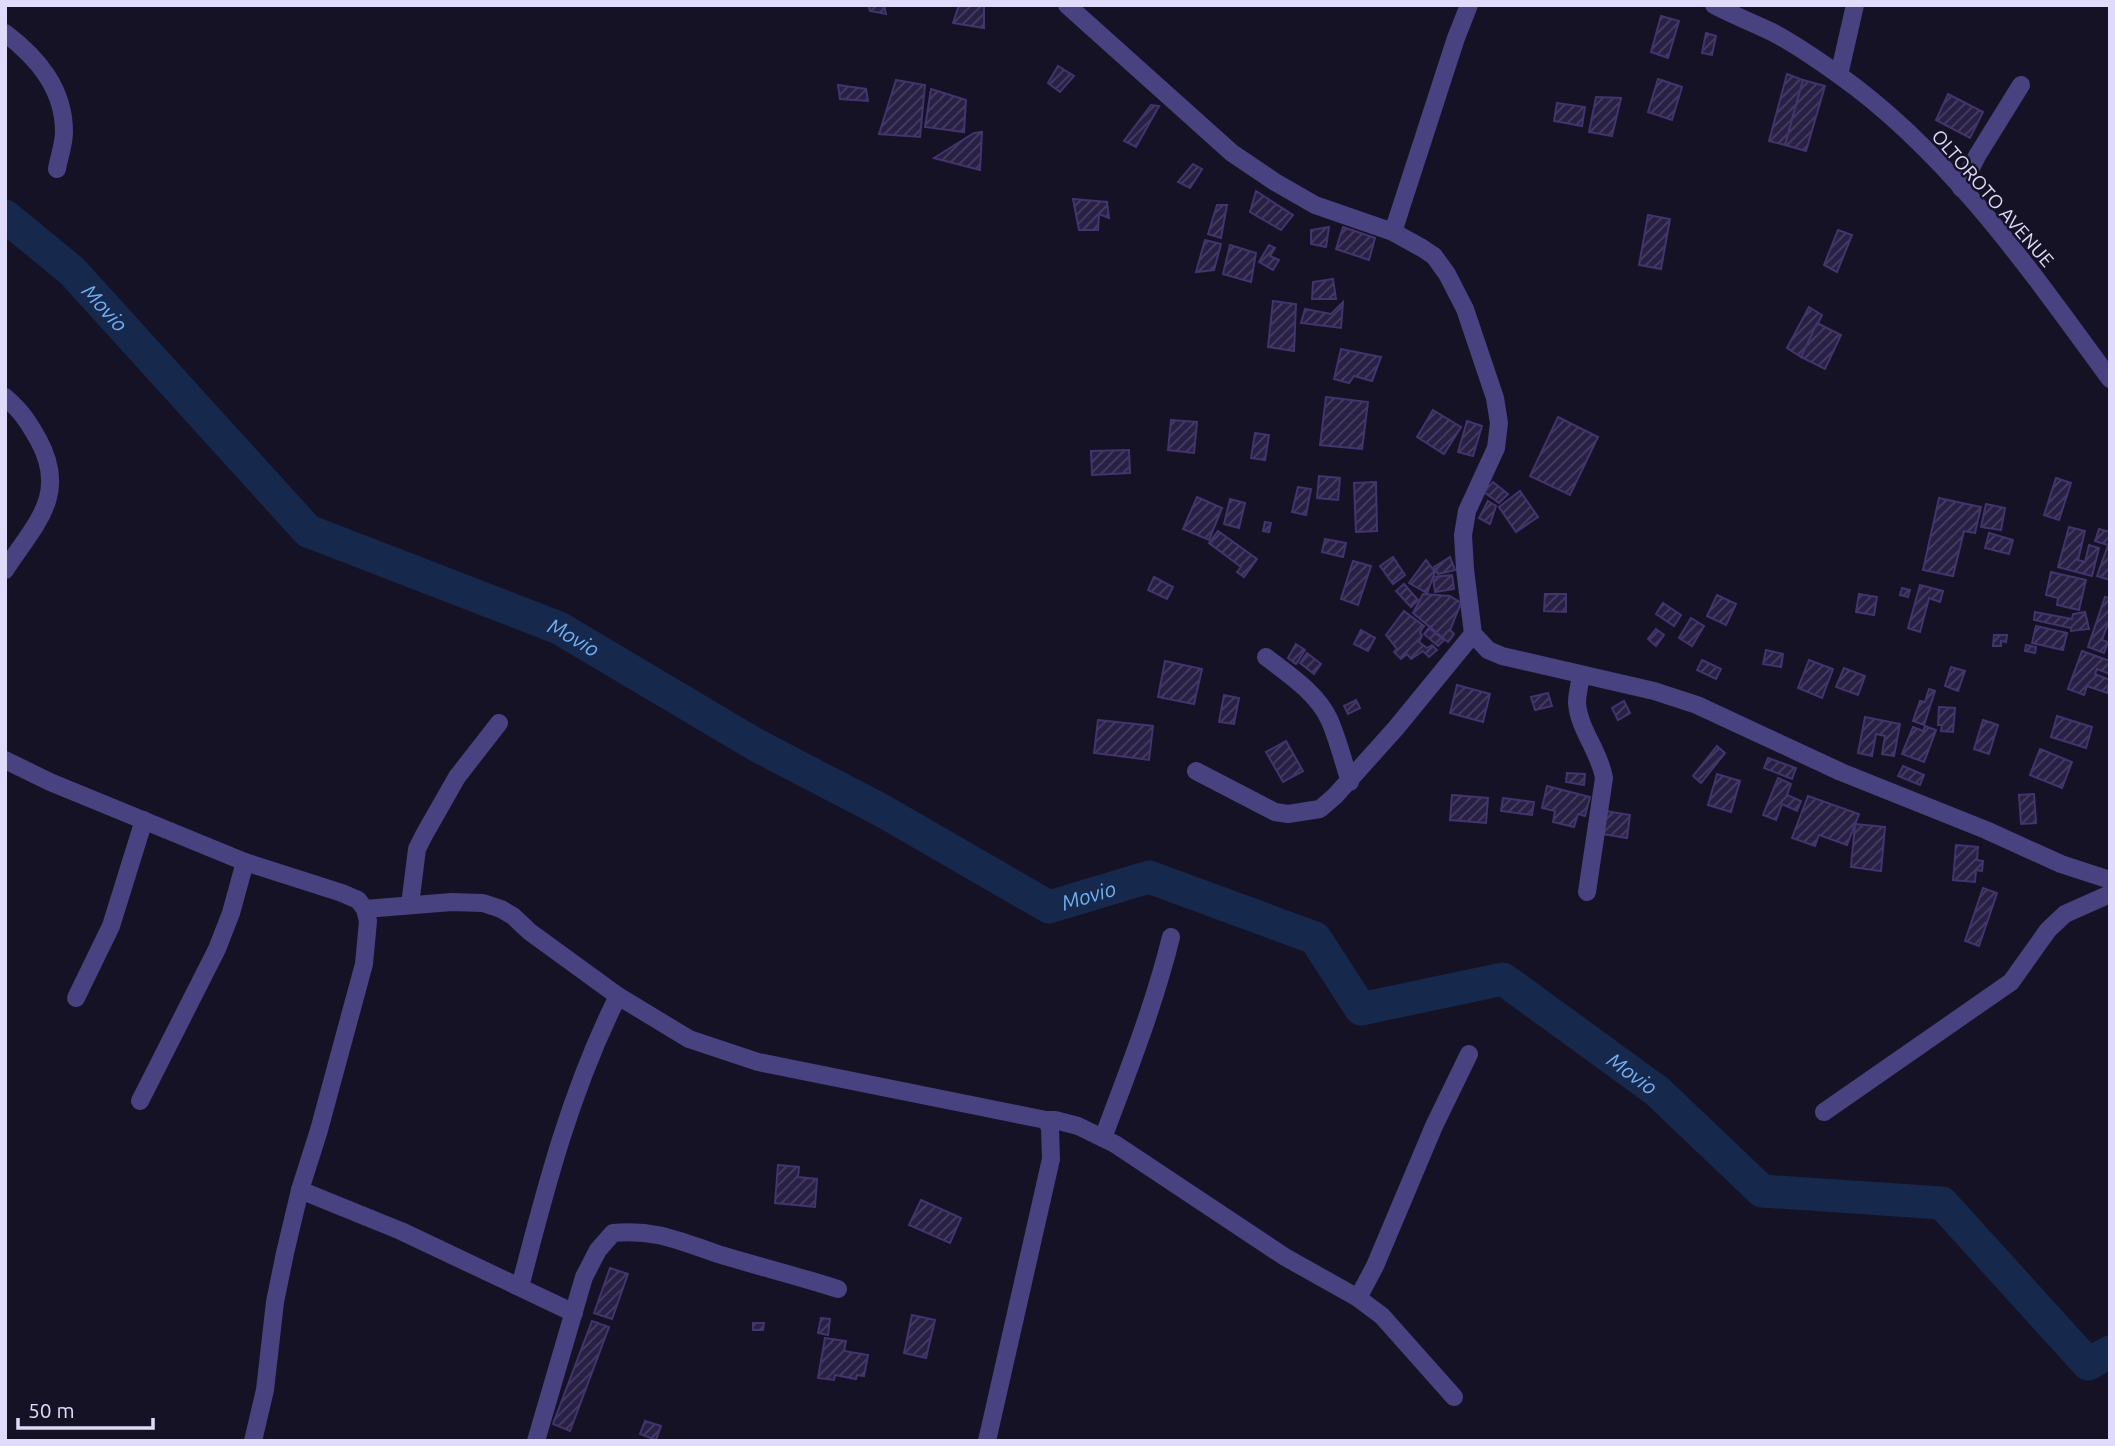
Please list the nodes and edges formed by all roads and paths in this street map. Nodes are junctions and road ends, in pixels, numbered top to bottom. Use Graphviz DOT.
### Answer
graph roads {
  1 [pos="1067,5"];
  2 [pos="1469,5"];
  3 [pos="1714,5"];
  4 [pos="1855,5"];
  5 [pos="5,33"];
  6 [pos="1839,75"];
  7 [pos="2021,85"];
  8 [pos="57,169"];
  9 [pos="1961,188"];
  10 [pos="1393,232"];
  11 [pos="2110,379"];
  12 [pos="5,397"];
  13 [pos="5,570"];
  14 [pos="1474,634"];
  15 [pos="1266,657"];
  16 [pos="1581,674"];
  17 [pos="499,723"];
  18 [pos="5,760"];
  19 [pos="1196,771"];
  20 [pos="1349,782"];
  21 [pos="144,820"];
  22 [pos="245,862"];
  23 [pos="2110,880"];
  24 [pos="1587,892"];
  25 [pos="2110,894"];
  26 [pos="410,905"];
  27 [pos="365,909"];
  28 [pos="1171,937"];
  29 [pos="618,996"];
  30 [pos="76,998"];
  31 [pos="1469,1054"];
  32 [pos="140,1101"];
  33 [pos="1824,1112"];
  34 [pos="1046,1120"];
  35 [pos="1103,1138"];
  36 [pos="300,1190"];
  37 [pos="520,1287"];
  38 [pos="838,1289"];
  39 [pos="1358,1298"];
  40 [pos="574,1313"];
  41 [pos="1454,1397"];
  42 [pos="253,1441"];
  43 [pos="536,1441"];
  44 [pos="987,1441"];
  1 -- 10 [label="street"];
  2 -- 10 [label="street"];
  3 -- 6 [label="street, OLTOROTO AVENUE"];
  4 -- 6 [label="street"];
  5 -- 8 [label="street"];
  6 -- 9 [label="street, OLTOROTO AVENUE"];
  7 -- 9 [label="street"];
  9 -- 11 [label="street, OLTOROTO AVENUE"];
  10 -- 14 [label="street"];
  12 -- 13 [label="street"];
  14 -- 16 [label="street"];
  14 -- 20 [label="street"];
  15 -- 20 [label="street"];
  16 -- 23 [label="street"];
  16 -- 24 [label="street"];
  17 -- 26 [label="street"];
  18 -- 21 [label="street"];
  19 -- 20 [label="street"];
  21 -- 22 [label="street"];
  21 -- 30 [label="street"];
  22 -- 27 [label="street"];
  22 -- 32 [label="street"];
  25 -- 33 [label="street"];
  26 -- 27 [label="street"];
  26 -- 29 [label="street"];
  27 -- 36 [label="street"];
  28 -- 35 [label="street"];
  29 -- 34 [label="street"];
  29 -- 37 [label="street"];
  31 -- 39 [label="street"];
  34 -- 35 [label="street"];
  34 -- 44 [label="street"];
  35 -- 39 [label="street"];
  36 -- 37 [label="street"];
  36 -- 42 [label="street"];
  37 -- 40 [label="street"];
  38 -- 40 [label="street"];
  39 -- 41 [label="street"];
  40 -- 43 [label="street"];
}
